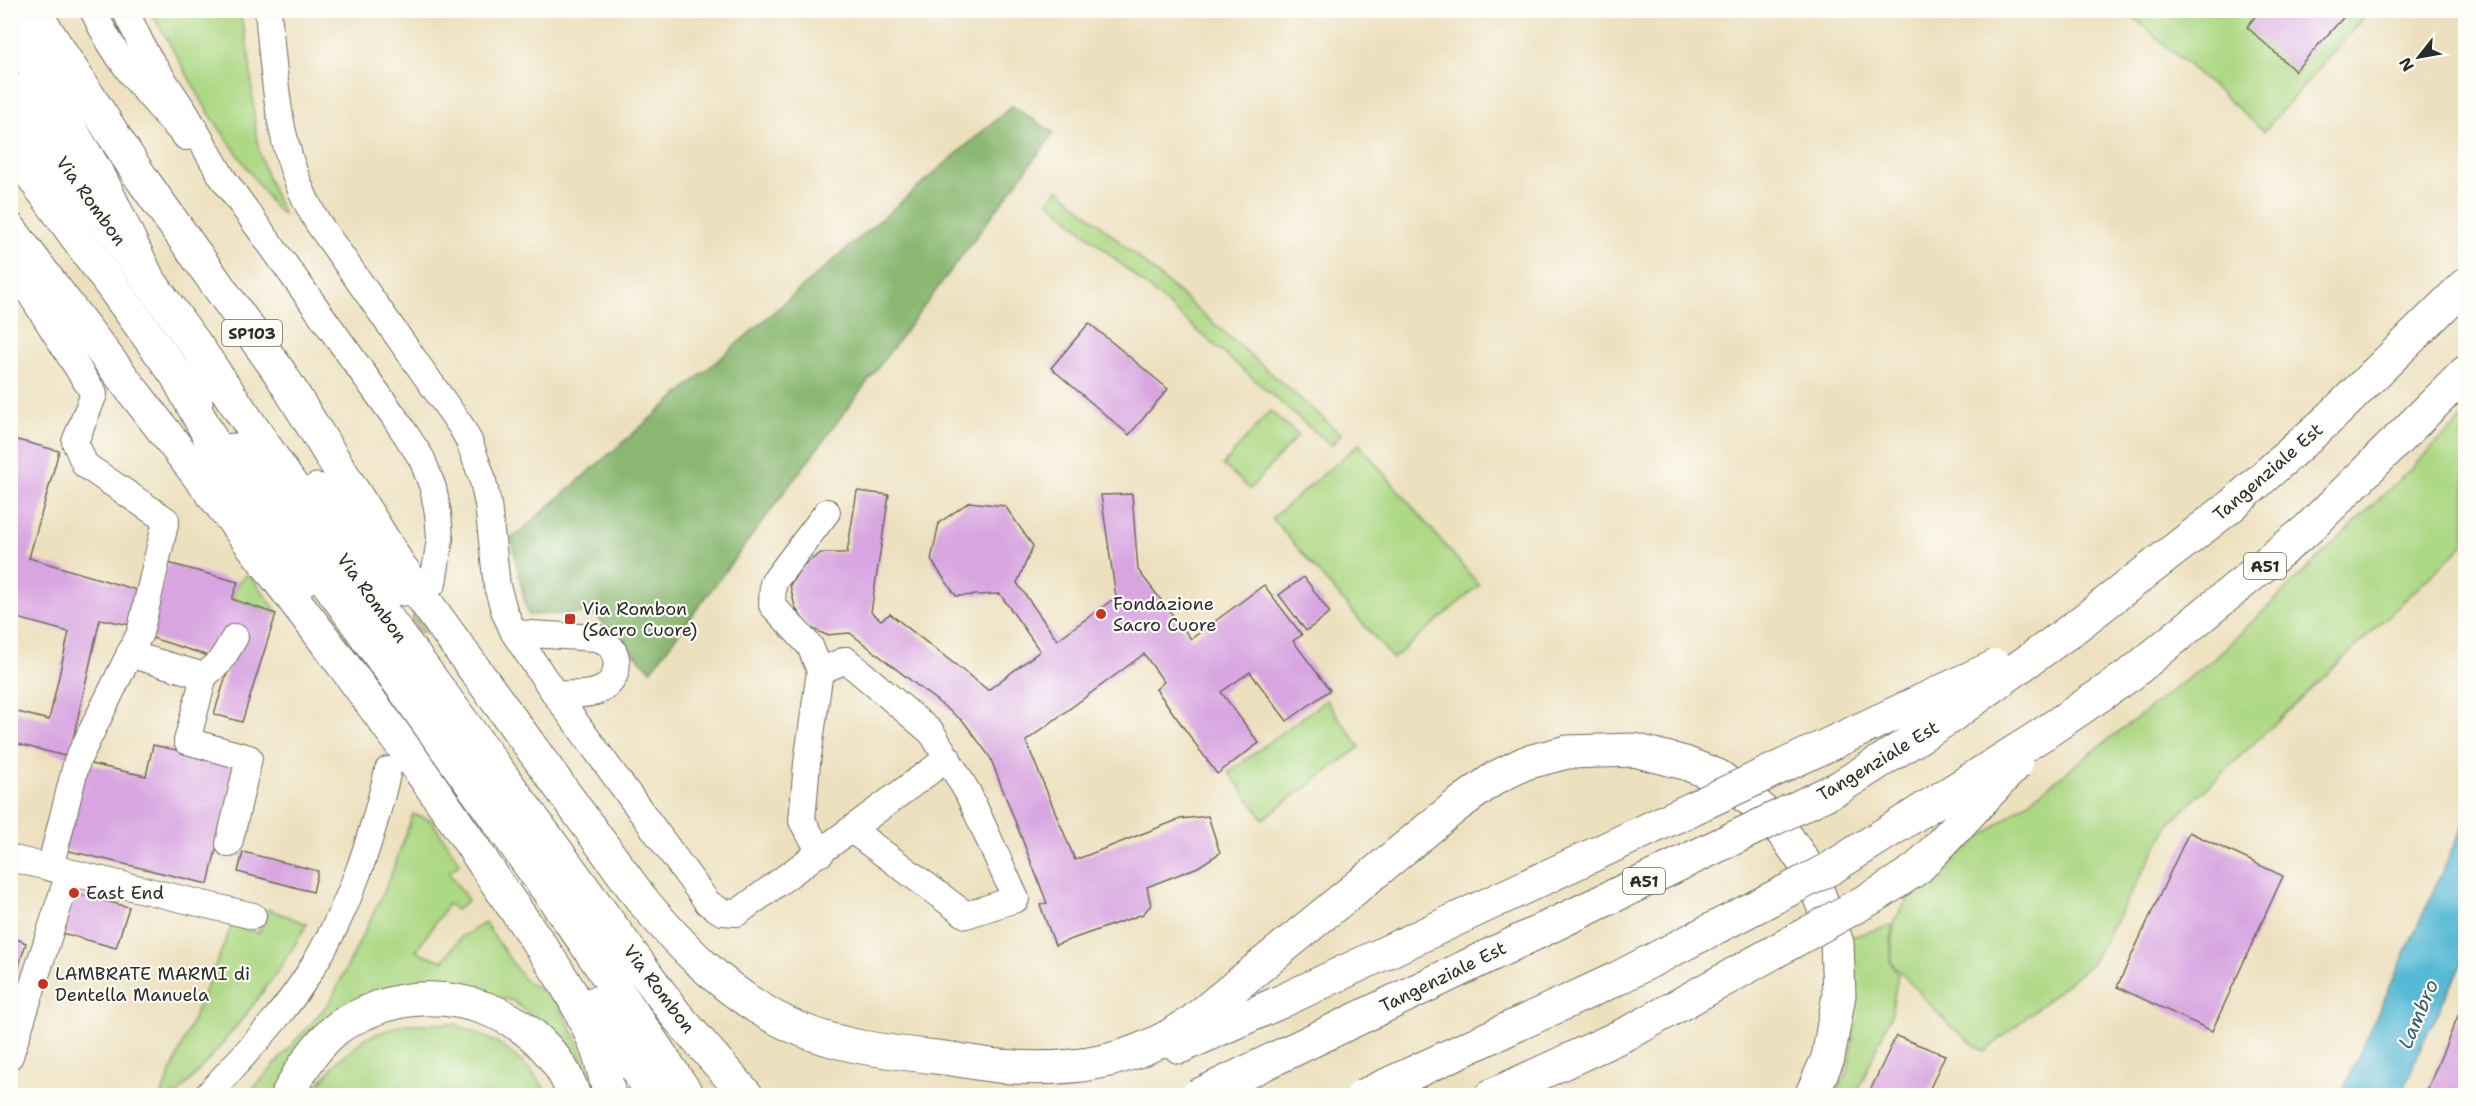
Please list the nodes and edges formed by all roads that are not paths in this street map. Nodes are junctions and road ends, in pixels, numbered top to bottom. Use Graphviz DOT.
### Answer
graph roads {
  1 [pos="33,10"];
  2 [pos="93,10"];
  3 [pos="125,10"];
  4 [pos="268,10"];
  5 [pos="10,28"];
  6 [pos="10,89"];
  7 [pos="10,146"];
  8 [pos="222,177"];
  9 [pos="10,228"];
  10 [pos="10,262"];
  11 [pos="148,279"];
  12 [pos="2466,284"];
  13 [pos="198,348"];
  14 [pos="2466,372"];
  15 [pos="179,380"];
  16 [pos="827,512"];
  17 [pos="433,584"];
  18 [pos="2071,630"];
  19 [pos="514,633"];
  20 [pos="235,637"];
  21 [pos="129,654"];
  22 [pos="465,658"];
  23 [pos="820,671"];
  24 [pos="204,676"];
  25 [pos="555,694"];
  26 [pos="385,722"];
  27 [pos="2043,734"];
  28 [pos="948,758"];
  29 [pos="388,770"];
  30 [pos="453,816"];
  31 [pos="852,830"];
  32 [pos="229,844"];
  33 [pos="821,853"];
  34 [pos="10,858"];
  35 [pos="60,871"];
  36 [pos="253,916"];
  37 [pos="1634,1030"];
  38 [pos="885,1052"];
  39 [pos="10,1056"];
  40 [pos="207,1095"];
  41 [pos="287,1095"];
  42 [pos="574,1095"];
  43 [pos="609,1095"];
  44 [pos="654,1095"];
  45 [pos="688,1095"];
  46 [pos="747,1095"];
  47 [pos="1197,1095"];
  48 [pos="1363,1095"];
  49 [pos="1491,1095"];
  50 [pos="1545,1095"];
  51 [pos="1811,1095"];
  1 -- 22 [label="main road, SP103"];
  2 -- 8 [label="street"];
  3 -- 8 [label="street"];
  4 -- 19 [label="street"];
  5 -- 11 [label="main road"];
  6 -- 11 [label="main road, Via Rombon"];
  7 -- 15 [label="main road, Via Rombon"];
  8 -- 17 [label="street"];
  9 -- 26 [label="main road"];
  10 -- 21 [label="street"];
  11 -- 13 [label="main road, Via Rombon"];
  12 -- 18 [label="main road, Tangenziale Est / A51"];
  13 -- 22 [label="main road"];
  13 -- 46 [label="main road, Via Rombon"];
  14 -- 27 [label="main road, A51"];
  15 -- 26 [label="main road"];
  15 -- 45 [label="main road, Via Rombon"];
  16 -- 23 [label="street"];
  18 -- 38 [label="main road, bridge"];
  18 -- 47 [label="main road, Tangenziale Est / A51, bridge"];
  19 -- 25 [label="street"];
  19 -- 25 [label="street"];
  20 -- 24 [label="street"];
  21 -- 24 [label="street"];
  21 -- 35 [label="street"];
  22 -- 38 [label="main road"];
  23 -- 28 [label="street"];
  23 -- 33 [label="street"];
  24 -- 32 [label="street"];
  25 -- 33 [label="street"];
  26 -- 30 [label="main road"];
  27 -- 37 [label="main road, bridge"];
  27 -- 48 [label="main road, A51, bridge"];
  28 -- 31 [label="street"];
  28 -- 31 [label="street"];
  29 -- 40 [label="street"];
  30 -- 43 [label="main road"];
  30 -- 44 [label="main road"];
  31 -- 33 [label="street"];
  34 -- 35 [label="street"];
  35 -- 36 [label="street"];
  35 -- 39 [label="street"];
  37 -- 49 [label="main road"];
  37 -- 50 [label="main road"];
  38 -- 51 [label="main road"];
  41 -- 42 [label="main road"];
}
